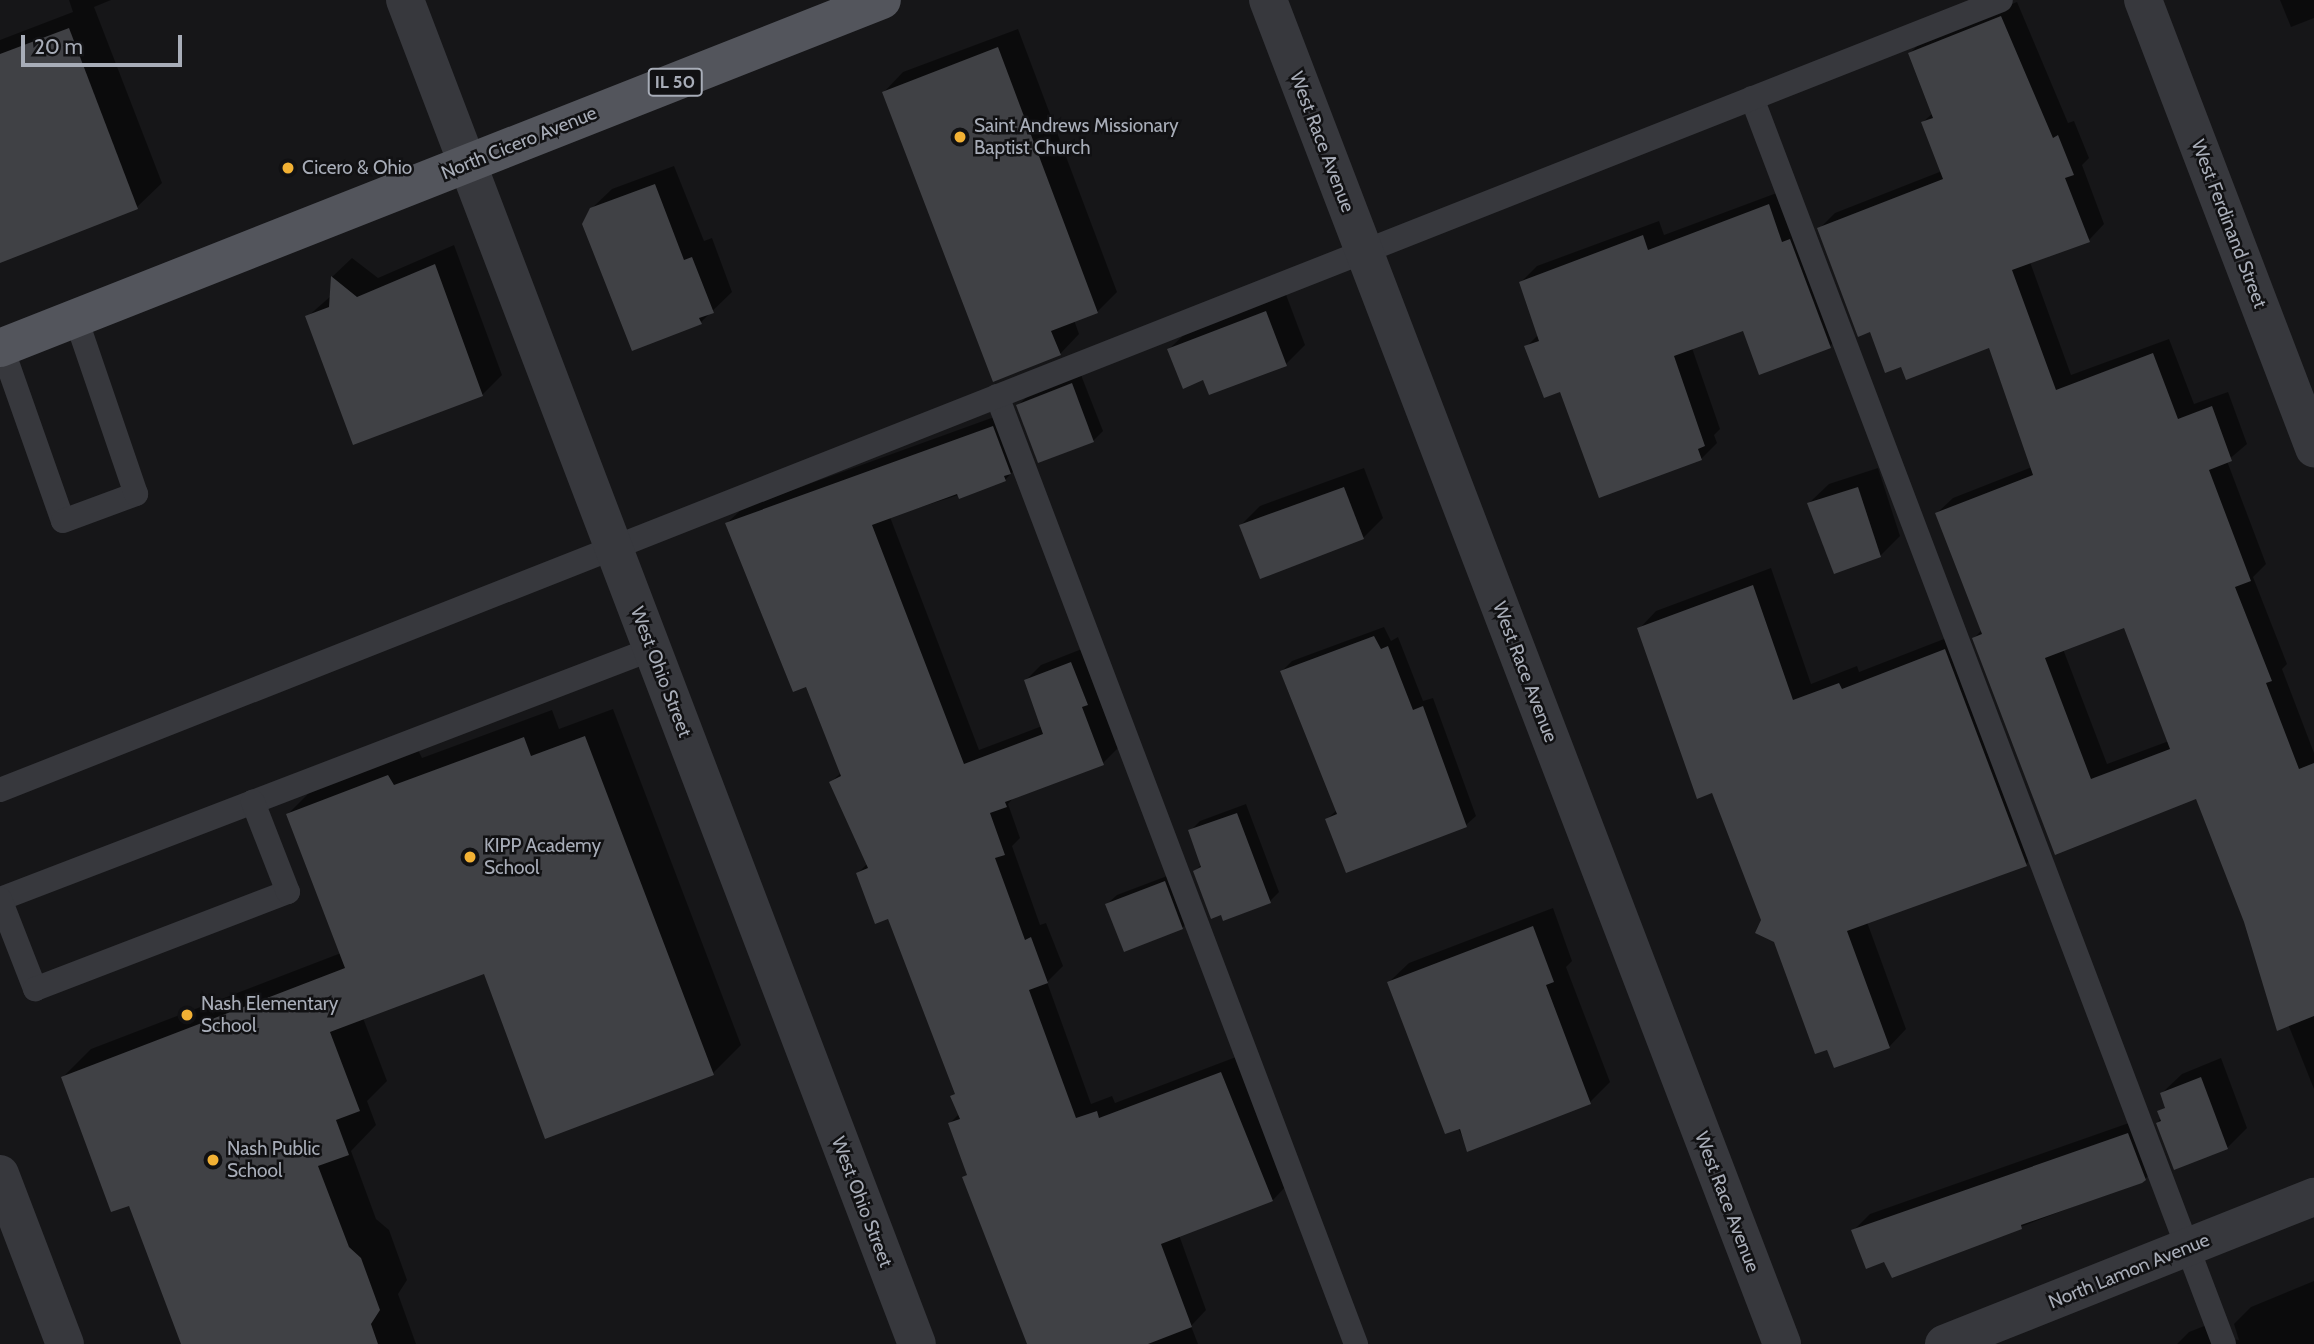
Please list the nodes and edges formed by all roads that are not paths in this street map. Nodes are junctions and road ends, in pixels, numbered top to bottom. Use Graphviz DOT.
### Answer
graph roads {
  1 [pos="405,0"];
  2 [pos="1268,0"];
  3 [pos="2001,0"];
  4 [pos="2143,0"];
  5 [pos="857,4"];
  6 [pos="1752,98"];
  7 [pos="469,164"];
  8 [pos="1364,251"];
  9 [pos="76,319"];
  10 [pos="1,348"];
  11 [pos="997,397"];
  12 [pos="2314,448"];
  13 [pos="614,548"];
  14 [pos="652,649"];
  15 [pos="0,790"];
  16 [pos="253,802"];
  17 [pos="0,899"];
  18 [pos="0,1174"];
  19 [pos="2314,1197"];
  20 [pos="2188,1247"];
  21 [pos="65,1344"];
  22 [pos="916,1344"];
  23 [pos="1356,1344"];
  24 [pos="1782,1344"];
  25 [pos="1944,1344"];
  26 [pos="2224,1344"];
  1 -- 7 [label="street, West Ohio Street"];
  2 -- 8 [label="street, West Race Avenue"];
  3 -- 6 [label="lane"];
  4 -- 12 [label="street, West Ferdinand Street"];
  5 -- 7 [label="main road, North Cicero Avenue / IL 50"];
  6 -- 8 [label="lane"];
  6 -- 20 [label="lane"];
  7 -- 9 [label="main road, North Cicero Avenue / IL 50"];
  7 -- 13 [label="street, West Ohio Street"];
  8 -- 11 [label="lane"];
  8 -- 24 [label="street, West Race Avenue"];
  9 -- 10 [label="main road, North Cicero Avenue / IL 50"];
  9 -- 10 [label="lane"];
  11 -- 13 [label="lane"];
  11 -- 23 [label="lane"];
  13 -- 14 [label="street, West Ohio Street"];
  13 -- 15 [label="lane"];
  14 -- 16 [label="lane"];
  14 -- 22 [label="street, West Ohio Street"];
  16 -- 17 [label="lane"];
  16 -- 17 [label="lane"];
  18 -- 21 [label="street"];
  19 -- 20 [label="street, North Lamon Avenue"];
  20 -- 25 [label="street, North Lamon Avenue"];
  20 -- 26 [label="lane"];
}
